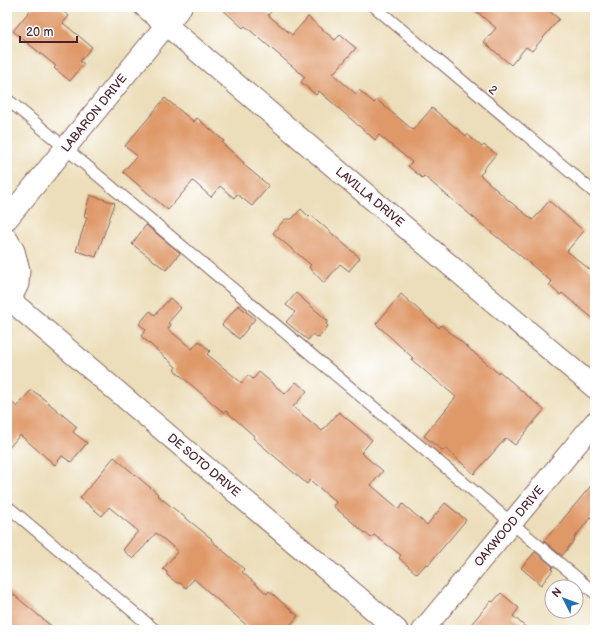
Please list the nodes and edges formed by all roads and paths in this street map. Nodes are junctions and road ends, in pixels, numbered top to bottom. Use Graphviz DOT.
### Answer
graph roads {
  1 [pos="145,7"];
  2 [pos="181,7"];
  3 [pos="375,7"];
  4 [pos="166,25"];
  5 [pos="7,99"];
  6 [pos="65,148"];
  7 [pos="595,193"];
  8 [pos="7,219"];
  9 [pos="7,239"];
  10 [pos="9,302"];
  11 [pos="595,388"];
  12 [pos="595,422"];
  13 [pos="7,506"];
  14 [pos="511,523"];
  15 [pos="595,593"];
  16 [pos="155,630"];
  17 [pos="397,630"];
  18 [pos="423,630"];
  1 -- 4 [label="street, LAVILLA DRIVE"];
  2 -- 4 [label="street, LABARON DRIVE"];
  3 -- 7 [label="lane, 2"];
  4 -- 6 [label="street, LABARON DRIVE"];
  4 -- 11 [label="street, LAVILLA DRIVE"];
  5 -- 6 [label="lane"];
  6 -- 8 [label="street, LABARON DRIVE"];
  6 -- 14 [label="lane"];
  9 -- 10 [label="street"];
  10 -- 17 [label="street, DE SOTO DRIVE"];
  12 -- 14 [label="street, OAKWOOD DRIVE"];
  13 -- 16 [label="lane"];
  14 -- 15 [label="lane"];
  14 -- 18 [label="street, OAKWOOD DRIVE"];
}
